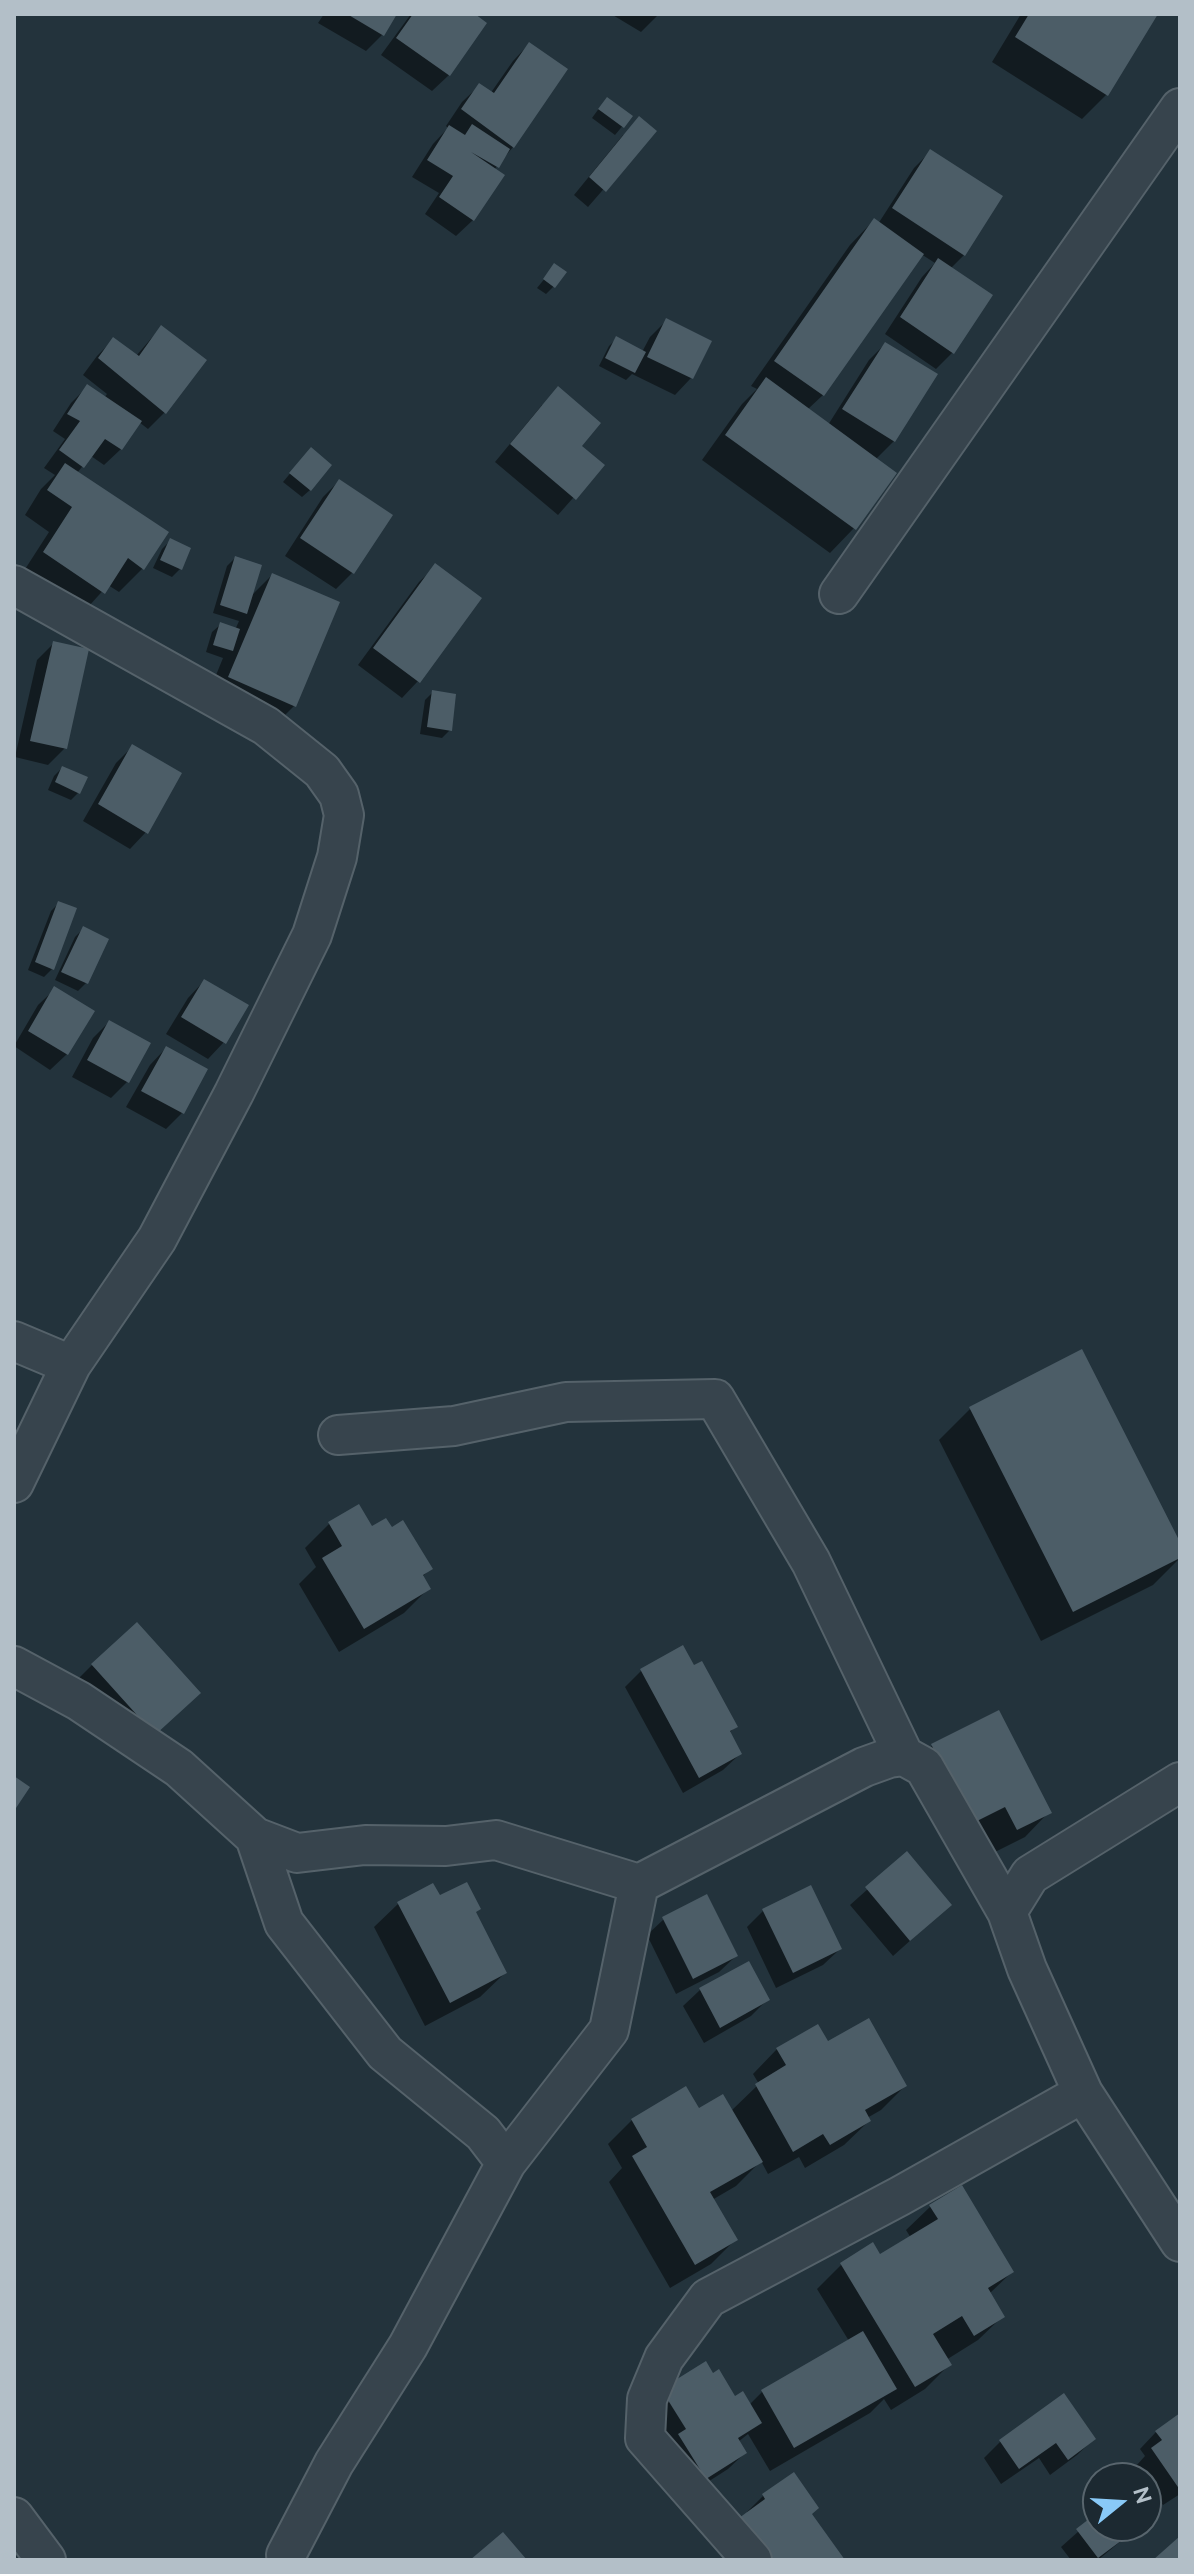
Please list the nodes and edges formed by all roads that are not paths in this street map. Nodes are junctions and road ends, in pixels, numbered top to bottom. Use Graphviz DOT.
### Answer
graph roads {
  1 [pos="1180,108"];
  2 [pos="14,585"];
  3 [pos="839,594"];
  4 [pos="14,1341"];
  5 [pos="71,1365"];
  6 [pos="338,1435"];
  7 [pos="14,1483"];
  8 [pos="14,1666"];
  9 [pos="904,1756"];
  10 [pos="1180,1782"];
  11 [pos="255,1837"];
  12 [pos="639,1884"];
  13 [pos="1007,1912"];
  14 [pos="1083,2093"];
  15 [pos="506,2163"];
  16 [pos="1177,2231"];
  17 [pos="14,2517"];
  18 [pos="286,2555"];
  19 [pos="46,2560"];
  20 [pos="752,2560"];
  1 -- 3 [label="street"];
  2 -- 5 [label="street"];
  4 -- 5 [label="street"];
  5 -- 7 [label="street"];
  6 -- 9 [label="street"];
  8 -- 11 [label="street"];
  9 -- 12 [label="street"];
  9 -- 13 [label="street"];
  10 -- 13 [label="street"];
  11 -- 12 [label="street"];
  11 -- 15 [label="street"];
  12 -- 15 [label="street"];
  13 -- 14 [label="street"];
  14 -- 16 [label="street"];
  14 -- 20 [label="street"];
  15 -- 18 [label="street"];
  17 -- 19 [label="street"];
}
